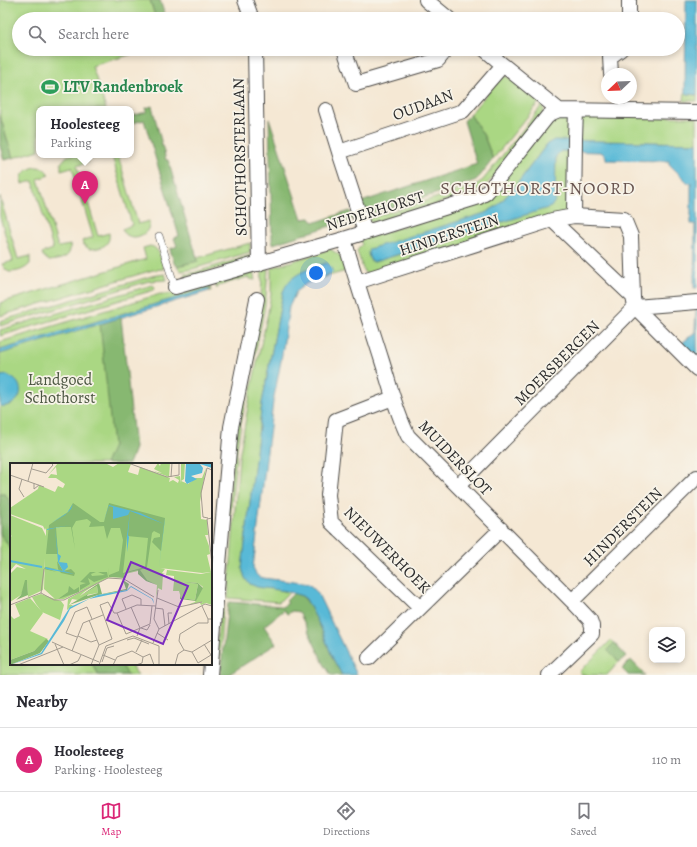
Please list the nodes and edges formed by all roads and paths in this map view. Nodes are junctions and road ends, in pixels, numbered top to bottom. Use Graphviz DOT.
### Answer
graph roads {
  1 [pos="245,0"];
  2 [pos="426,0"];
  3 [pos="629,0"];
  4 [pos="249,12"];
  5 [pos="441,12"];
  6 [pos="629,12"];
  7 [pos="255,56"];
  8 [pos="346,56"];
  9 [pos="441,56"];
  10 [pos="492,56"];
  11 [pos="611,56"];
  12 [pos="503,65"];
  13 [pos="611,68"];
  14 [pos="613,104"];
  15 [pos="326,110"];
  16 [pos="559,110"];
  17 [pos="576,110"];
  18 [pos="697,112"];
  19 [pos="339,152"];
  20 [pos="574,216"];
  21 [pos="552,220"];
  22 [pos="365,232"];
  23 [pos="159,236"];
  24 [pos="344,239"];
  25 [pos="259,264"];
  26 [pos="357,282"];
  27 [pos="175,287"];
  28 [pos="257,299"];
  29 [pos="634,302"];
  30 [pos="697,302"];
  31 [pos="697,369"];
  32 [pos="393,398"];
  33 [pos="697,477"];
  34 [pos="458,486"];
  35 [pos="501,529"];
  36 [pos="572,600"];
  37 [pos="420,608"];
  38 [pos="212,651"];
  39 [pos="369,658"];
  40 [pos="211,665"];
  41 [pos="210,675"];
  42 [pos="549,675"];
  1 -- 4 [label="street"];
  2 -- 5 [label="street"];
  3 -- 6 [label="street"];
  7 -- 25 [label="street, SCHOTHORSTERLAAN"];
  8 -- 9 [label="street"];
  10 -- 12 [label="street"];
  11 -- 13 [label="street"];
  12 -- 16 [label="street"];
  12 -- 19 [label="street, OUDAAN"];
  14 -- 17 [label="street"];
  14 -- 18 [label="street"];
  15 -- 19 [label="street"];
  16 -- 17 [label="street"];
  16 -- 22 [label="street, NEDERHORST"];
  17 -- 20 [label="street"];
  19 -- 22 [label="street"];
  20 -- 21 [label="street, HINDERSTEIN"];
  20 -- 29 [label="street, HINDERSTEIN"];
  21 -- 26 [label="street, HINDERSTEIN"];
  21 -- 29 [label="street"];
  22 -- 24 [label="street, NEDERHORST"];
  23 -- 27 [label="lane"];
  24 -- 25 [label="street, NEDERHORST"];
  24 -- 26 [label="street, MUIDERSLOT"];
  25 -- 27 [label="street, NEDERHORST"];
  26 -- 32 [label="street, MUIDERSLOT"];
  28 -- 38 [label="street"];
  29 -- 30 [label="street"];
  29 -- 31 [label="street"];
  29 -- 34 [label="street, MOERSBERGEN"];
  32 -- 34 [label="street, MUIDERSLOT"];
  32 -- 37 [label="street, NIEUWERHOEK"];
  33 -- 36 [label="street, HINDERSTEIN"];
  34 -- 35 [label="street, MUIDERSLOT"];
  35 -- 36 [label="street, MUIDERSLOT"];
  35 -- 37 [label="street, NIEUWERHOEK"];
  36 -- 42 [label="street, MUIDERSLOT"];
  37 -- 39 [label="street"];
  40 -- 41 [label="street"];
}
